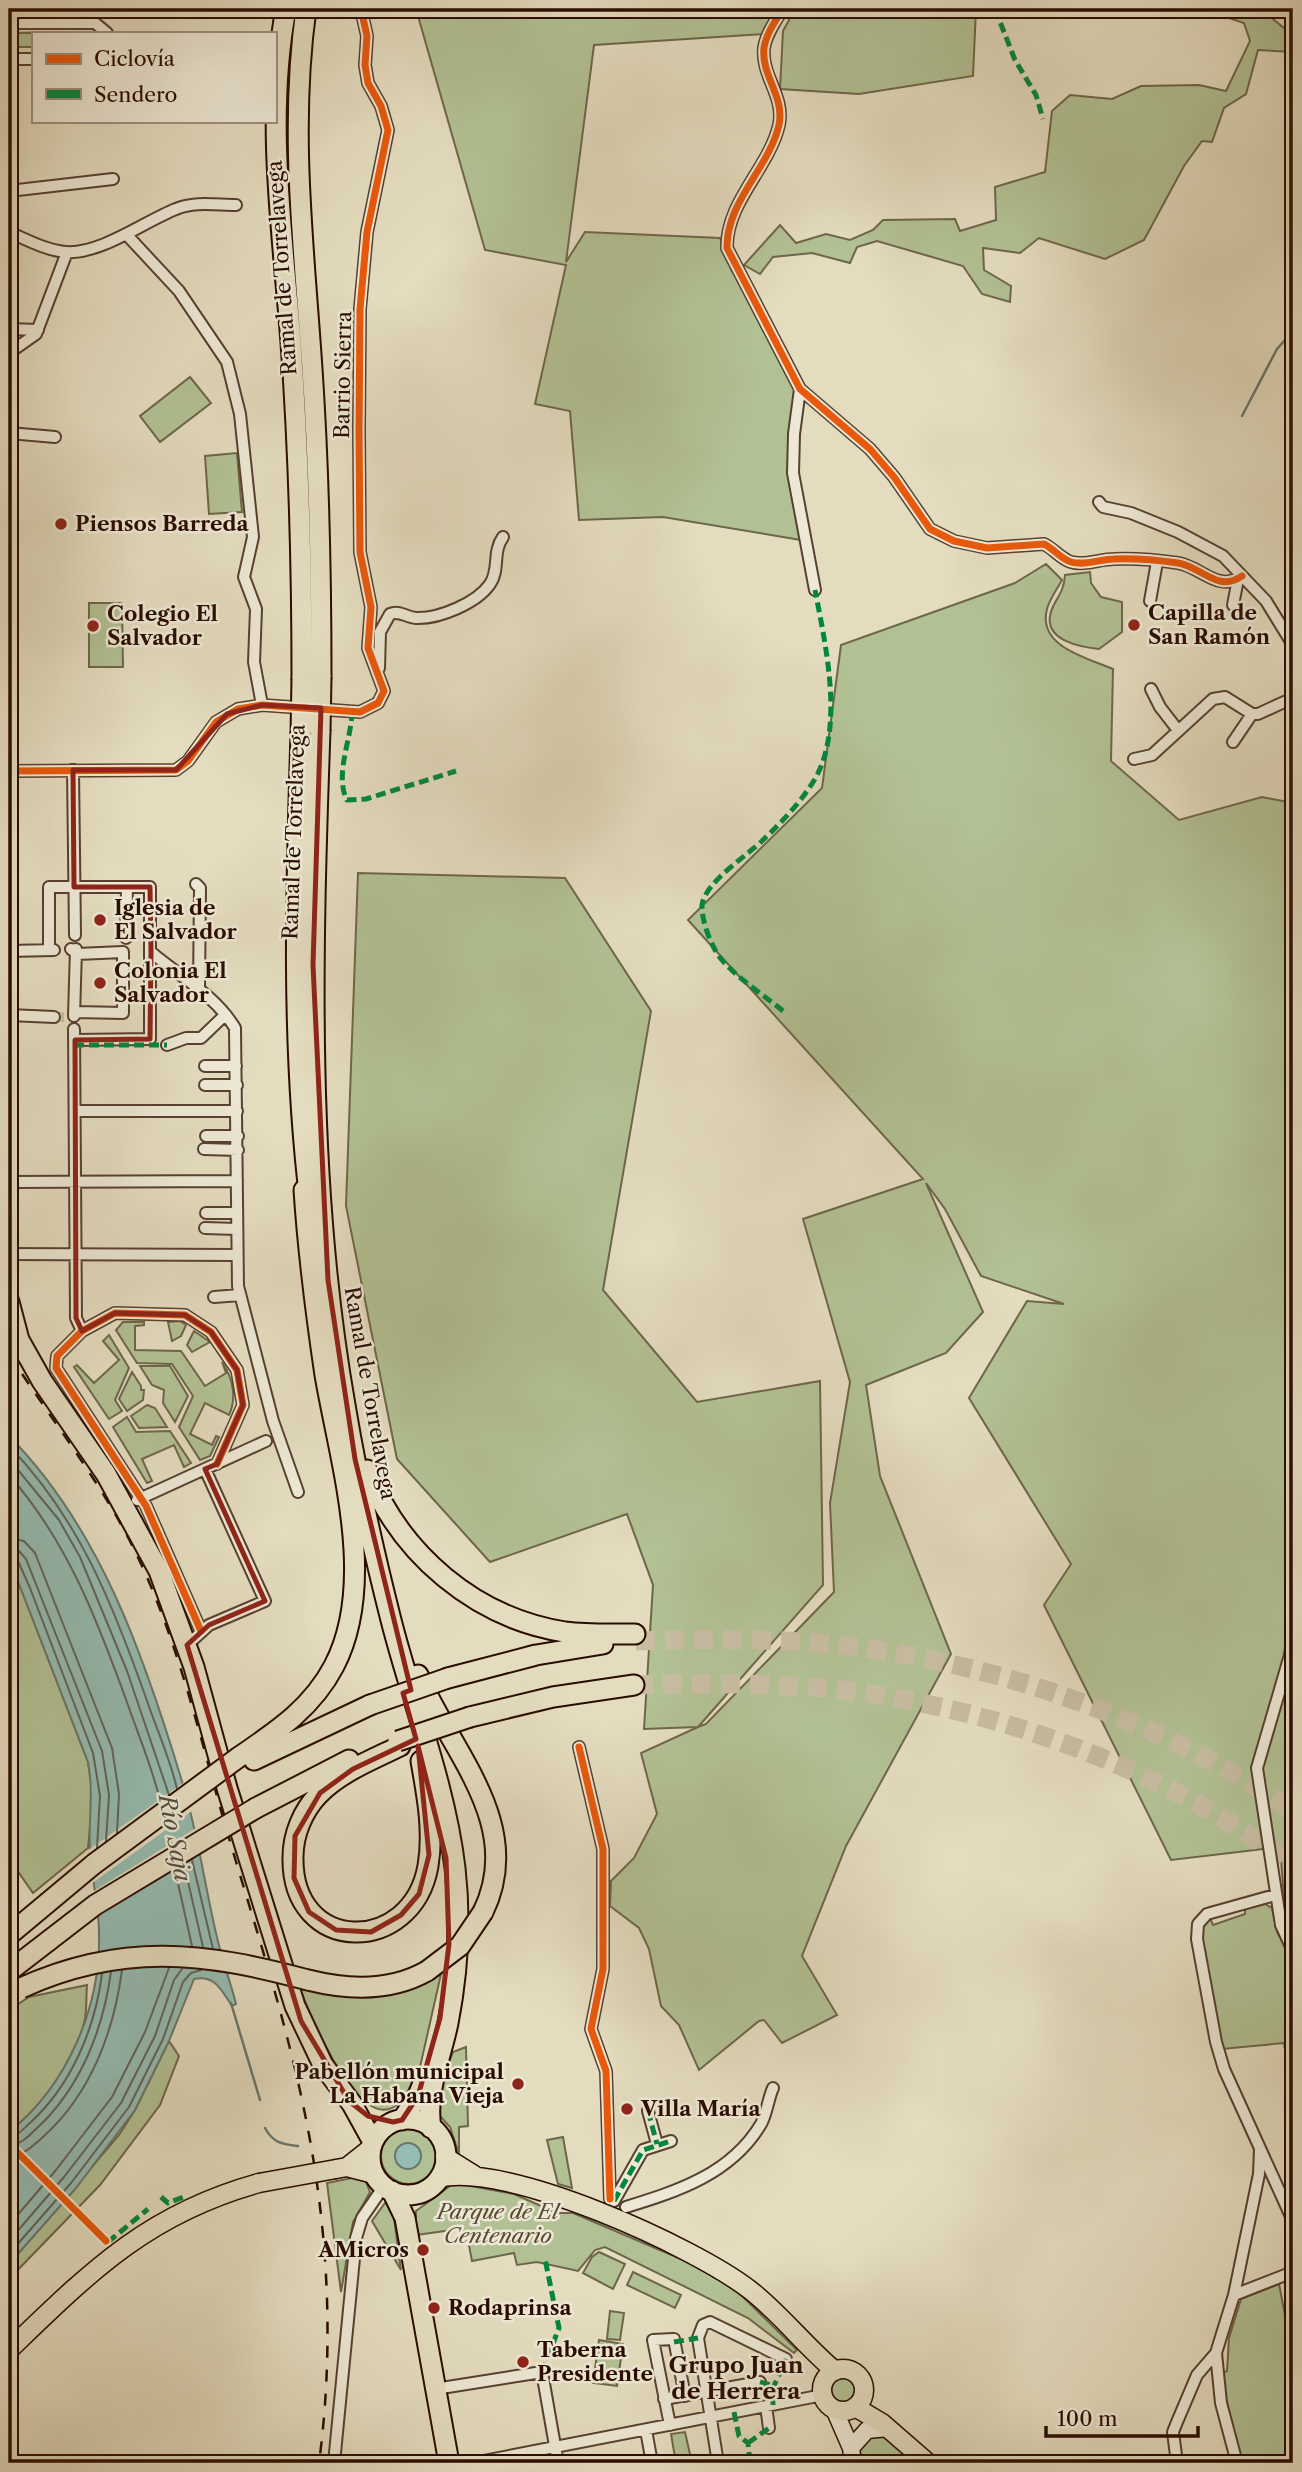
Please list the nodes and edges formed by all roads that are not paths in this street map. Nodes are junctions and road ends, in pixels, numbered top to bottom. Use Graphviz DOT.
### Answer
graph roads {
  1 [pos="286,9"];
  2 [pos="306,9"];
  3 [pos="361,9"];
  4 [pos="783,9"];
  5 [pos="9,23"];
  6 [pos="106,32"];
  7 [pos="32,59"];
  8 [pos="9,60"];
  9 [pos="113,179"];
  10 [pos="9,191"];
  11 [pos="236,205"];
  12 [pos="9,232"];
  13 [pos="126,234"];
  14 [pos="67,252"];
  15 [pos="9,329"];
  16 [pos="38,330"];
  17 [pos="9,353"];
  18 [pos="800,389"];
  19 [pos="9,433"];
  20 [pos="55,437"];
  21 [pos="1099,502"];
  22 [pos="503,537"];
  23 [pos="1157,562"];
  24 [pos="1240,578"];
  25 [pos="815,590"];
  26 [pos="1150,601"];
  27 [pos="1233,605"];
  28 [pos="1293,645"];
  29 [pos="379,675"];
  30 [pos="312,678"];
  31 [pos="1151,689"];
  32 [pos="1293,698"];
  33 [pos="262,705"];
  34 [pos="1252,714"];
  35 [pos="1177,729"];
  36 [pos="311,732"];
  37 [pos="1233,742"];
  38 [pos="1134,760"];
  39 [pos="73,770"];
  40 [pos="9,771"];
  41 [pos="196,884"];
  42 [pos="74,887"];
  43 [pos="127,887"];
  44 [pos="75,946"];
  45 [pos="127,946"];
  46 [pos="9,951"];
  47 [pos="151,951"];
  48 [pos="199,988"];
  49 [pos="9,1015"];
  50 [pos="224,1016"];
  51 [pos="54,1017"];
  52 [pos="74,1022"];
  53 [pos="167,1045"];
  54 [pos="315,1061"];
  55 [pos="205,1066"];
  56 [pos="236,1066"];
  57 [pos="205,1085"];
  58 [pos="237,1085"];
  59 [pos="75,1111"];
  60 [pos="237,1111"];
  61 [pos="206,1136"];
  62 [pos="237,1136"];
  63 [pos="204,1149"];
  64 [pos="238,1150"];
  65 [pos="303,1154"];
  66 [pos="237,1181"];
  67 [pos="9,1182"];
  68 [pos="75,1182"];
  69 [pos="206,1213"];
  70 [pos="237,1213"];
  71 [pos="205,1228"];
  72 [pos="237,1229"];
  73 [pos="9,1254"];
  74 [pos="75,1255"];
  75 [pos="237,1255"];
  76 [pos="240,1295"];
  77 [pos="214,1297"];
  78 [pos="9,1302"];
  79 [pos="82,1331"];
  80 [pos="266,1441"];
  81 [pos="217,1464"];
  82 [pos="205,1469"];
  83 [pos="298,1492"];
  84 [pos="133,1502"];
  85 [pos="385,1589"];
  86 [pos="1293,1630"];
  87 [pos="201,1631"];
  88 [pos="187,1645"];
  89 [pos="634,1685"];
  90 [pos="405,1744"];
  91 [pos="579,1747"];
  92 [pos="240,1761"];
  93 [pos="1275,1895"];
  94 [pos="9,1935"];
  95 [pos="1293,1951"];
  96 [pos="10,1971"];
  97 [pos="15,1992"];
  98 [pos="774,2088"];
  99 [pos="352,2104"];
  100 [pos="648,2112"];
  101 [pos="398,2121"];
  102 [pos="431,2127"];
  103 [pos="671,2141"];
  104 [pos="657,2144"];
  105 [pos="372,2145"];
  106 [pos="1260,2149"];
  107 [pos="445,2157"];
  108 [pos="341,2168"];
  109 [pos="474,2175"];
  110 [pos="439,2178"];
  111 [pos="384,2184"];
  112 [pos="417,2193"];
  113 [pos="612,2200"];
  114 [pos="626,2207"];
  115 [pos="593,2209"];
  116 [pos="405,2218"];
  117 [pos="1293,2221"];
  118 [pos="635,2229"];
  119 [pos="1293,2273"];
  120 [pos="1234,2295"];
  121 [pos="806,2347"];
  122 [pos="9,2350"];
  123 [pos="1216,2353"];
  124 [pos="786,2359"];
  125 [pos="835,2371"];
  126 [pos="760,2382"];
  127 [pos="435,2389"];
  128 [pos="706,2393"];
  129 [pos="685,2396"];
  130 [pos="664,2399"];
  131 [pos="842,2400"];
  132 [pos="766,2406"];
  133 [pos="709,2417"];
  134 [pos="670,2425"];
  135 [pos="885,2426"];
  136 [pos="769,2428"];
  137 [pos="646,2430"];
  138 [pos="555,2447"];
  139 [pos="852,2456"];
  140 [pos="334,2463"];
  141 [pos="449,2463"];
  142 [pos="473,2463"];
  143 [pos="558,2463"];
  144 [pos="652,2463"];
  145 [pos="718,2463"];
  146 [pos="928,2463"];
  147 [pos="1177,2463"];
  148 [pos="1237,2463"];
  1 -- 30 [label="highway, Ramal de Torrelavega"];
  2 -- 30 [label="highway, Ramal de Torrelavega"];
  3 -- 29 [label="street, Barrio Sierra"];
  4 -- 18 [label="street"];
  5 -- 6 [label="street"];
  7 -- 8 [label="street"];
  9 -- 10 [label="street"];
  11 -- 13 [label="street"];
  12 -- 14 [label="street"];
  13 -- 14 [label="street"];
  13 -- 33 [label="street"];
  14 -- 16 [label="street"];
  15 -- 16 [label="street"];
  16 -- 17 [label="street"];
  18 -- 23 [label="street"];
  18 -- 25 [label="street"];
  19 -- 20 [label="street"];
  21 -- 24 [label="street"];
  22 -- 29 [label="street, Barrio Sierra"];
  23 -- 24 [label="street"];
  23 -- 26 [label="street"];
  24 -- 27 [label="street"];
  24 -- 28 [label="street"];
  29 -- 33 [label="street, Barrio Sierra"];
  30 -- 36 [label="highway, Ramal de Torrelavega, bridge"];
  31 -- 35 [label="street"];
  32 -- 34 [label="street"];
  33 -- 39 [label="street"];
  34 -- 35 [label="street"];
  34 -- 37 [label="street"];
  35 -- 38 [label="street"];
  36 -- 54 [label="highway, Ramal de Torrelavega"];
  36 -- 65 [label="highway, Ramal de Torrelavega"];
  39 -- 40 [label="street"];
  39 -- 42 [label="street"];
  41 -- 48 [label="street"];
  42 -- 43 [label="street"];
  42 -- 44 [label="street"];
  42 -- 46 [label="street"];
  43 -- 45 [label="street"];
  43 -- 47 [label="street"];
  44 -- 52 [label="street"];
  44 -- 52 [label="street"];
  47 -- 48 [label="street"];
  47 -- 52 [label="street"];
  48 -- 50 [label="street"];
  49 -- 51 [label="street"];
  50 -- 53 [label="street"];
  50 -- 56 [label="street"];
  52 -- 59 [label="street"];
  54 -- 85 [label="highway, Ramal de Torrelavega"];
  54 -- 92 [label="highway, bridge"];
  55 -- 56 [label="street"];
  56 -- 58 [label="street"];
  57 -- 58 [label="street"];
  58 -- 60 [label="street"];
  59 -- 60 [label="street"];
  59 -- 68 [label="street"];
  60 -- 62 [label="street"];
  61 -- 62 [label="street"];
  62 -- 64 [label="street"];
  63 -- 64 [label="street"];
  64 -- 66 [label="street"];
  65 -- 90 [label="highway, Ramal de Torrelavega"];
  65 -- 92 [label="highway"];
  66 -- 68 [label="street"];
  66 -- 70 [label="street"];
  67 -- 68 [label="street"];
  68 -- 74 [label="street"];
  69 -- 70 [label="street"];
  70 -- 72 [label="street"];
  71 -- 72 [label="street"];
  72 -- 75 [label="street"];
  73 -- 74 [label="street"];
  74 -- 75 [label="street"];
  74 -- 79 [label="street"];
  75 -- 76 [label="street"];
  76 -- 77 [label="street"];
  76 -- 83 [label="street"];
  78 -- 84 [label="highway"];
  79 -- 81 [label="street"];
  79 -- 84 [label="street"];
  80 -- 81 [label="street"];
  81 -- 82 [label="street"];
  82 -- 84 [label="street"];
  82 -- 87 [label="street"];
  84 -- 87 [label="street"];
  84 -- 88 [label="highway"];
  85 -- 97 [label="highway, bridge"];
  85 -- 102 [label="highway"];
  86 -- 93 [label="street"];
  87 -- 88 [label="street"];
  88 -- 99 [label="highway"];
  89 -- 90 [label="highway, bridge"];
  90 -- 90 [label="highway"];
  90 -- 96 [label="highway, bridge"];
  90 -- 101 [label="highway"];
  91 -- 113 [label="street"];
  92 -- 94 [label="highway, bridge"];
  93 -- 95 [label="street"];
  93 -- 106 [label="street"];
  98 -- 114 [label="street"];
  99 -- 101 [label="highway"];
  99 -- 105 [label="highway"];
  100 -- 104 [label="street"];
  101 -- 102 [label="highway"];
  101 -- 105 [label="highway"];
  102 -- 107 [label="highway"];
  103 -- 104 [label="street"];
  104 -- 113 [label="street"];
  105 -- 108 [label="main road"];
  105 -- 111 [label="highway"];
  106 -- 117 [label="street"];
  106 -- 120 [label="street"];
  107 -- 109 [label="main road"];
  107 -- 110 [label="highway"];
  108 -- 111 [label="main road"];
  108 -- 122 [label="main road, bridge"];
  109 -- 110 [label="main road"];
  109 -- 115 [label="main road"];
  110 -- 112 [label="highway"];
  111 -- 112 [label="highway"];
  111 -- 116 [label="highway"];
  111 -- 140 [label="street"];
  112 -- 116 [label="highway"];
  113 -- 114 [label="street"];
  113 -- 115 [label="street"];
  114 -- 118 [label="street"];
  115 -- 118 [label="main road"];
  116 -- 127 [label="highway"];
  118 -- 121 [label="main road"];
  119 -- 120 [label="street"];
  120 -- 123 [label="street"];
  121 -- 125 [label="main road"];
  121 -- 131 [label="main road"];
  123 -- 147 [label="street"];
  123 -- 148 [label="street"];
  124 -- 128 [label="street"];
  125 -- 131 [label="main road"];
  125 -- 131 [label="main road"];
  126 -- 128 [label="street"];
  127 -- 138 [label="street"];
  127 -- 141 [label="highway"];
  128 -- 129 [label="street"];
  128 -- 133 [label="street"];
  129 -- 130 [label="street"];
  129 -- 130 [label="street"];
  130 -- 134 [label="street"];
  131 -- 132 [label="street"];
  131 -- 135 [label="main road"];
  131 -- 139 [label="main road"];
  132 -- 133 [label="street"];
  132 -- 136 [label="street"];
  133 -- 134 [label="street"];
  133 -- 145 [label="street"];
  134 -- 137 [label="street"];
  135 -- 139 [label="main road"];
  135 -- 146 [label="main road"];
  137 -- 138 [label="street"];
  137 -- 144 [label="street"];
  138 -- 142 [label="street"];
  138 -- 143 [label="street"];
}
